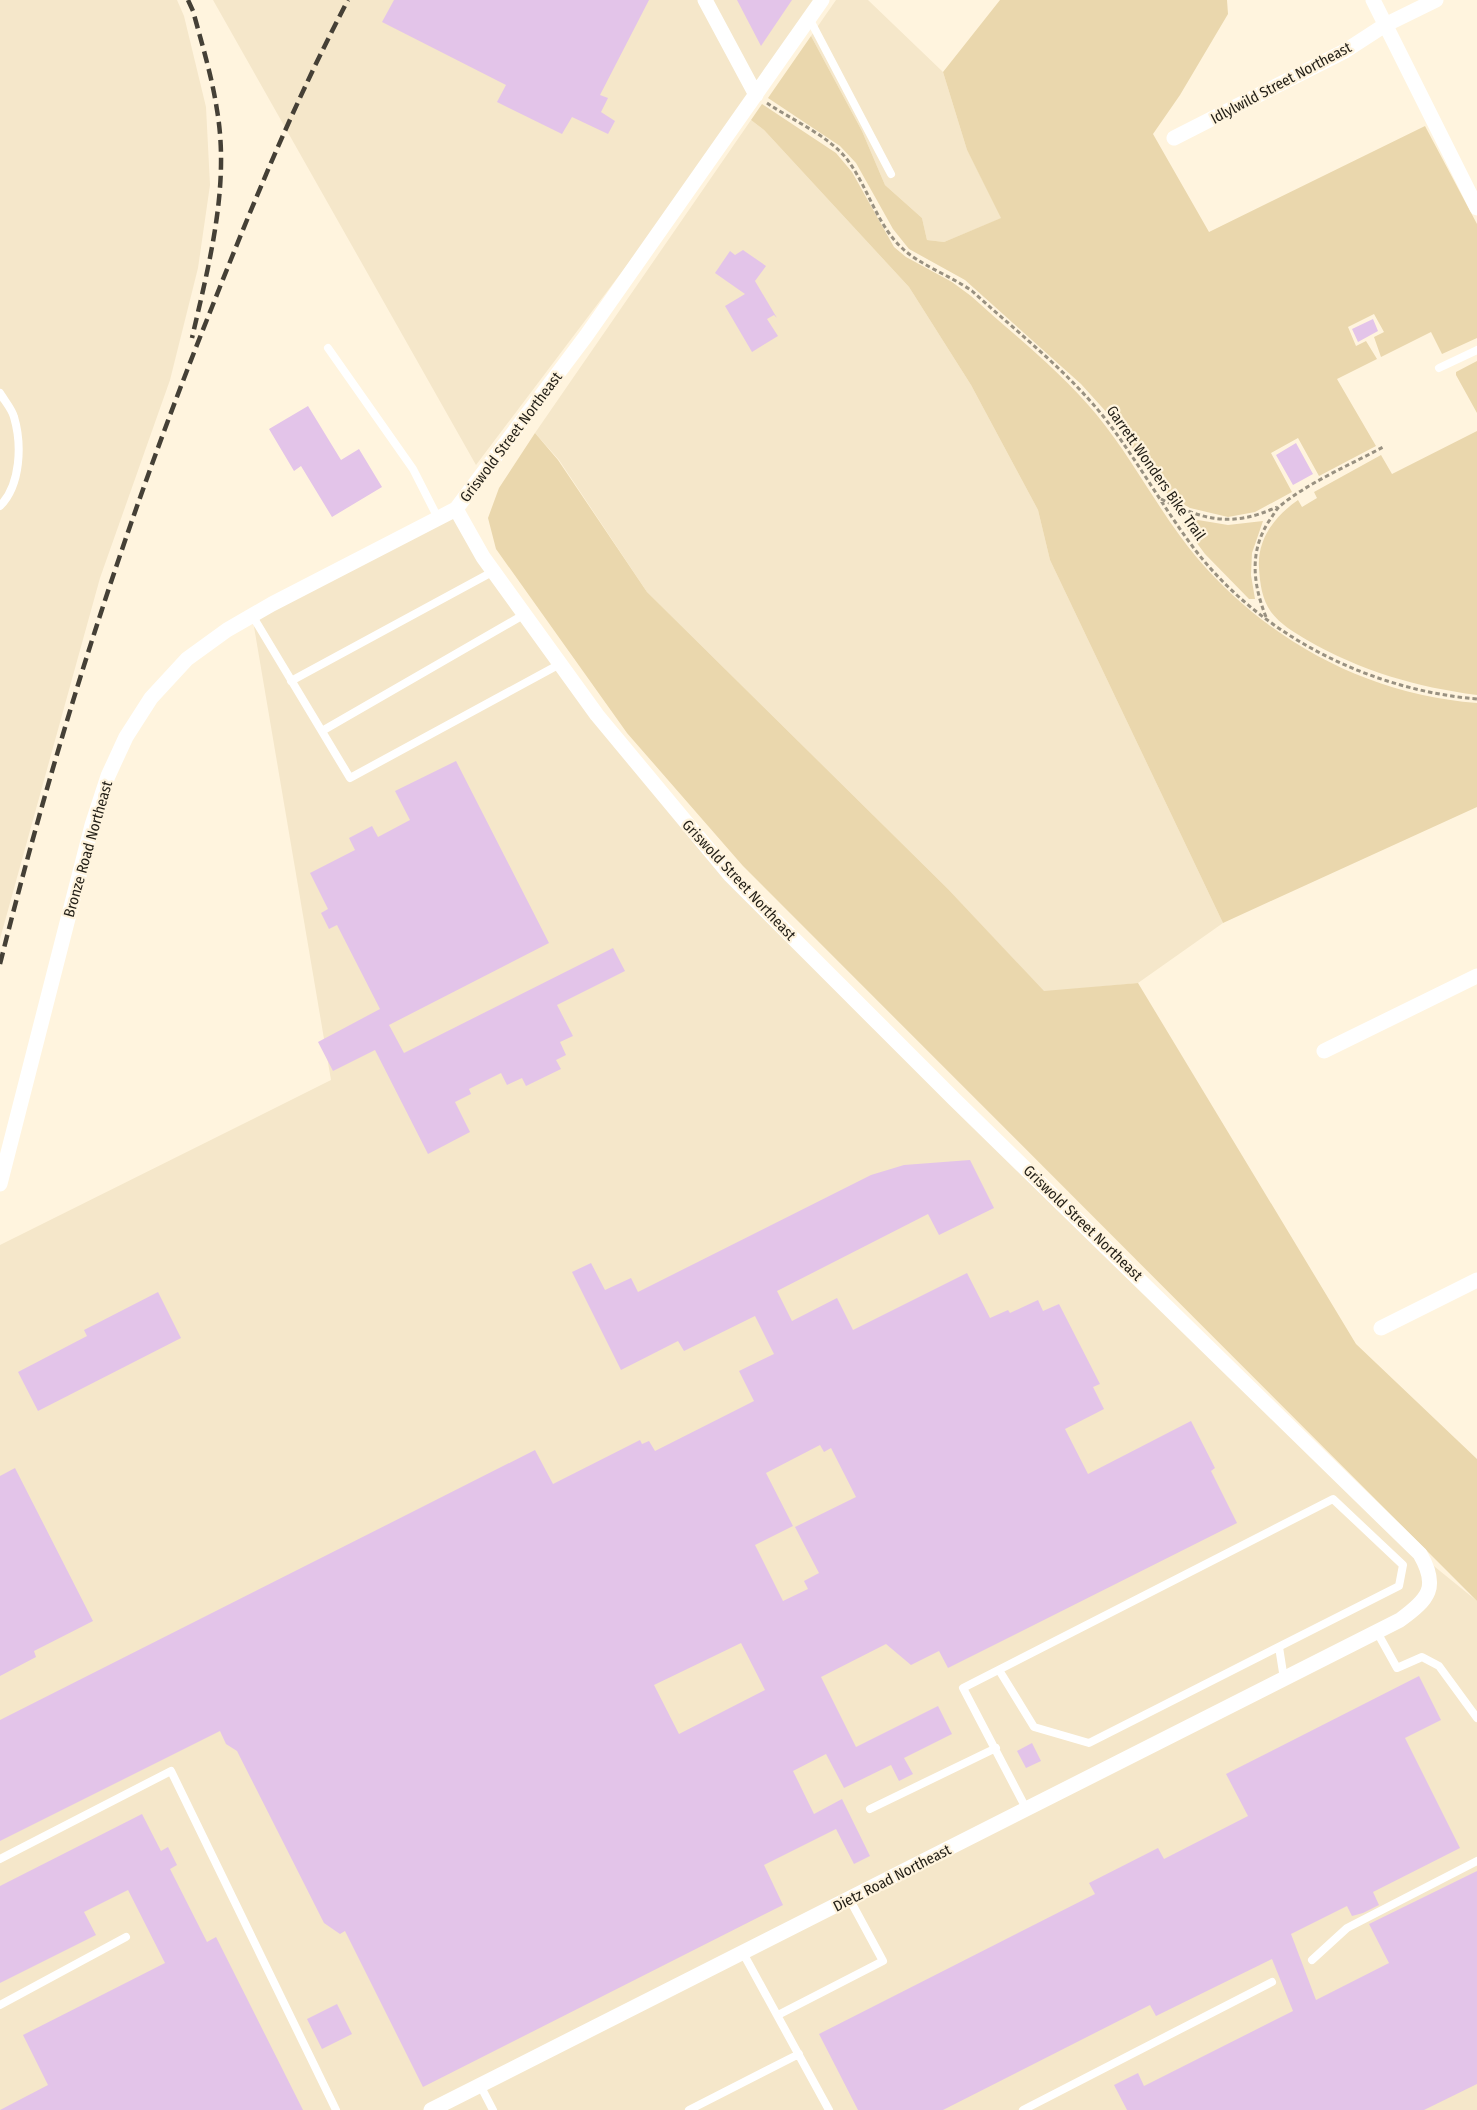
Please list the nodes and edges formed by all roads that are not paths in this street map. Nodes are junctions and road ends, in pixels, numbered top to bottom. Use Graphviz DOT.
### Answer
graph roads {
  1 [pos="705,0"];
  2 [pos="822,0"];
  3 [pos="1373,0"];
  4 [pos="1436,0"];
  5 [pos="809,18"];
  6 [pos="1385,25"];
  7 [pos="756,95"];
  8 [pos="1174,138"];
  9 [pos="891,174"];
  10 [pos="1477,208"];
  11 [pos="328,348"];
  12 [pos="1477,350"];
  13 [pos="1439,368"];
  14 [pos="0,393"];
  15 [pos="0,506"];
  16 [pos="456,509"];
  17 [pos="438,518"];
  18 [pos="494,571"];
  19 [pos="525,614"];
  20 [pos="252,615"];
  21 [pos="560,664"];
  22 [pos="291,681"];
  23 [pos="322,731"];
  24 [pos="1477,976"];
  25 [pos="1324,1051"];
  26 [pos="0,1184"];
  27 [pos="1477,1280"];
  28 [pos="1381,1328"];
  29 [pos="1377,1632"];
  30 [pos="1351,1645"];
  31 [pos="1279,1647"];
  32 [pos="999,1670"];
  33 [pos="1284,1679"];
  34 [pos="1477,1718"];
  35 [pos="996,1748"];
  36 [pos="870,1809"];
  37 [pos="1027,1810"];
  38 [pos="0,1858"];
  39 [pos="1477,1861"];
  40 [pos="850,1900"];
  41 [pos="126,1937"];
  42 [pos="743,1953"];
  43 [pos="1312,1960"];
  44 [pos="1272,1982"];
  45 [pos="0,2005"];
  46 [pos="778,2015"];
  47 [pos="799,2054"];
  48 [pos="480,2085"];
  49 [pos="336,2110"];
  50 [pos="431,2110"];
  51 [pos="493,2110"];
  52 [pos="689,2110"];
  53 [pos="829,2110"];
  54 [pos="1023,2110"];
  1 -- 7 [label="street"];
  2 -- 5 [label="street, Griswold Street Northeast"];
  3 -- 6 [label="street"];
  4 -- 6 [label="street, Idlylwild Street Northeast"];
  5 -- 7 [label="street, Griswold Street Northeast"];
  5 -- 9 [label="lane"];
  6 -- 8 [label="street, Idlylwild Street Northeast"];
  6 -- 10 [label="street"];
  7 -- 16 [label="street, Griswold Street Northeast"];
  11 -- 17 [label="lane"];
  12 -- 13 [label="lane"];
  14 -- 15 [label="lane"];
  16 -- 17 [label="street, Bronze Road Northeast"];
  16 -- 18 [label="street, Griswold Street Northeast"];
  17 -- 20 [label="street, Bronze Road Northeast"];
  18 -- 19 [label="street, Griswold Street Northeast"];
  18 -- 22 [label="lane"];
  19 -- 21 [label="street, Griswold Street Northeast"];
  19 -- 23 [label="lane"];
  20 -- 22 [label="lane"];
  20 -- 26 [label="street, Bronze Road Northeast"];
  21 -- 23 [label="lane"];
  21 -- 29 [label="street, Griswold Street Northeast"];
  22 -- 23 [label="lane"];
  24 -- 25 [label="street"];
  27 -- 28 [label="street"];
  29 -- 30 [label="street, Griswold Street Northeast"];
  29 -- 34 [label="lane"];
  30 -- 33 [label="street, Dietz Road Northeast"];
  31 -- 32 [label="lane"];
  31 -- 32 [label="lane"];
  31 -- 33 [label="lane"];
  32 -- 35 [label="lane"];
  33 -- 37 [label="street, Dietz Road Northeast"];
  35 -- 36 [label="lane"];
  35 -- 37 [label="lane"];
  37 -- 40 [label="street, Dietz Road Northeast"];
  38 -- 49 [label="lane"];
  39 -- 43 [label="lane"];
  40 -- 42 [label="street, Dietz Road Northeast"];
  40 -- 46 [label="lane"];
  41 -- 45 [label="lane"];
  42 -- 46 [label="lane"];
  42 -- 48 [label="street, Dietz Road Northeast"];
  44 -- 54 [label="lane"];
  46 -- 47 [label="lane"];
  47 -- 52 [label="lane"];
  47 -- 53 [label="lane"];
  48 -- 50 [label="street, Dietz Road Northeast"];
  48 -- 51 [label="lane"];
}
